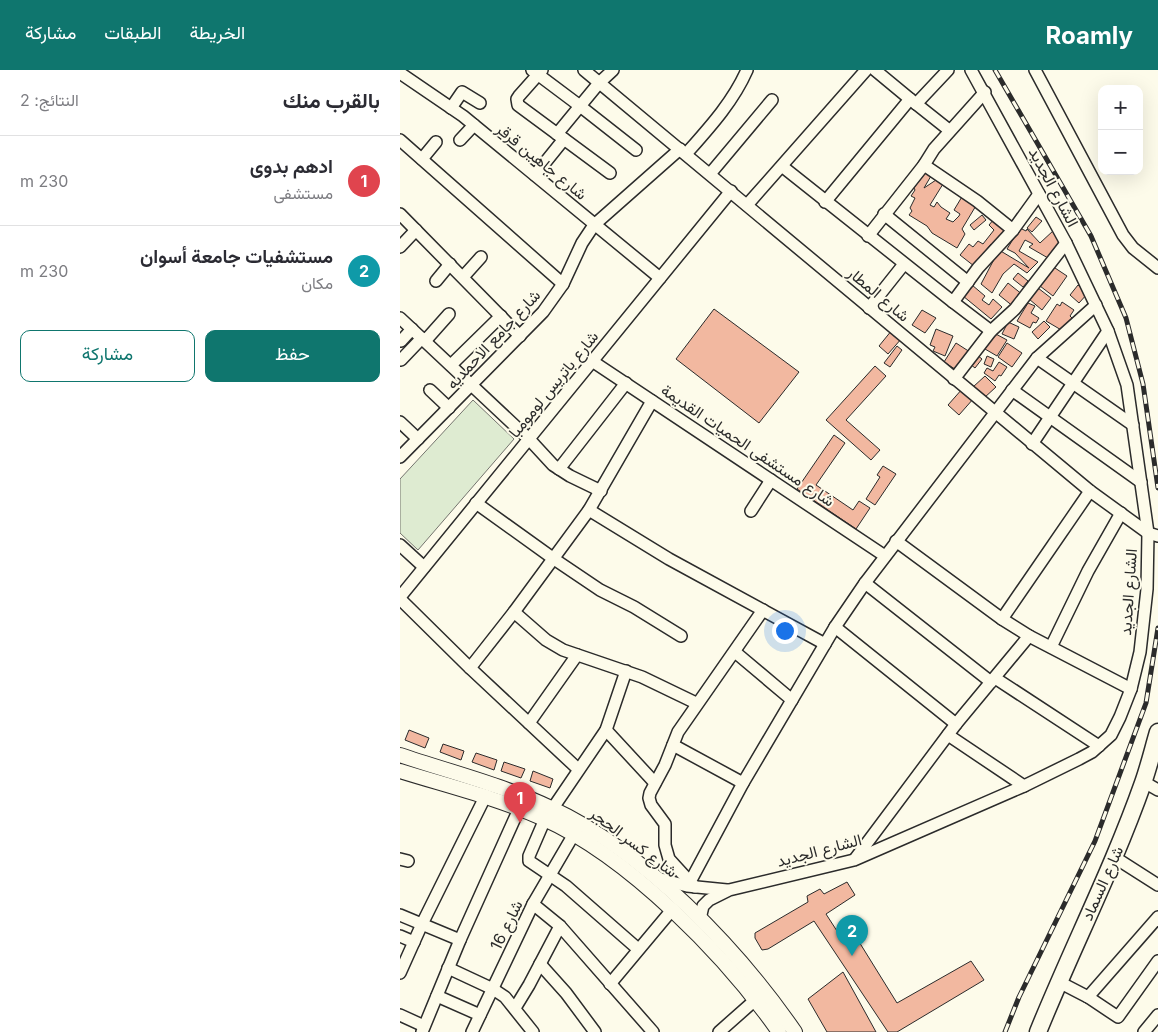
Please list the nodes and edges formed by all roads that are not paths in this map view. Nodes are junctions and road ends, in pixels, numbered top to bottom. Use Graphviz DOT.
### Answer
graph roads {
  1 [pos="584,70"];
  2 [pos="614,70"];
  3 [pos="747,70"];
  4 [pos="866,70"];
  5 [pos="875,70"];
  6 [pos="948,70"];
  7 [pos="971,70"];
  8 [pos="1036,70"];
  9 [pos="537,72"];
  10 [pos="400,73"];
  11 [pos="600,83"];
  12 [pos="985,92"];
  13 [pos="772,100"];
  14 [pos="913,101"];
  15 [pos="480,103"];
  16 [pos="580,106"];
  17 [pos="452,108"];
  18 [pos="474,125"];
  19 [pos="949,130"];
  20 [pos="560,137"];
  21 [pos="400,140"];
  22 [pos="460,140"];
  23 [pos="436,142"];
  24 [pos="636,150"];
  25 [pos="683,152"];
  26 [pos="422,159"];
  27 [pos="924,165"];
  28 [pos="783,167"];
  29 [pos="610,173"];
  30 [pos="710,174"];
  31 [pos="535,175"];
  32 [pos="731,191"];
  33 [pos="1039,194"];
  34 [pos="825,202"];
  35 [pos="747,205"];
  36 [pos="400,214"];
  37 [pos="884,214"];
  38 [pos="594,225"];
  39 [pos="416,230"];
  40 [pos="1013,230"];
  41 [pos="868,236"];
  42 [pos="1066,243"];
  43 [pos="400,247"];
  44 [pos="481,257"];
  45 [pos="450,264"];
  46 [pos="904,264"];
  47 [pos="1158,268"];
  48 [pos="462,277"];
  49 [pos="660,278"];
  50 [pos="436,281"];
  51 [pos="968,282"];
  52 [pos="562,284"];
  53 [pos="953,302"];
  54 [pos="1096,305"];
  55 [pos="870,308"];
  56 [pos="450,314"];
  57 [pos="501,316"];
  58 [pos="400,318"];
  59 [pos="412,329"];
  60 [pos="991,331"];
  61 [pos="1108,331"];
  62 [pos="520,336"];
  63 [pos="423,339"];
  64 [pos="401,342"];
  65 [pos="1037,358"];
  66 [pos="401,360"];
  67 [pos="592,361"];
  68 [pos="451,364"];
  69 [pos="954,379"];
  70 [pos="626,383"];
  71 [pos="1073,384"];
  72 [pos="472,385"];
  73 [pos="430,390"];
  74 [pos="1012,390"];
  75 [pos="652,401"];
  76 [pos="449,408"];
  77 [pos="994,413"];
  78 [pos="1050,417"];
  79 [pos="400,422"];
  80 [pos="1133,425"];
  81 [pos="418,439"];
  82 [pos="529,439"];
  83 [pos="1032,444"];
  84 [pos="400,457"];
  85 [pos="558,469"];
  86 [pos="771,480"];
  87 [pos="1141,482"];
  88 [pos="601,491"];
  89 [pos="1090,491"];
  90 [pos="476,503"];
  91 [pos="589,510"];
  92 [pos="751,511"];
  93 [pos="1121,513"];
  94 [pos="1153,535"];
  95 [pos="896,541"];
  96 [pos="400,545"];
  97 [pos="885,556"];
  98 [pos="554,559"];
  99 [pos="424,567"];
  100 [pos="865,583"];
  101 [pos="1153,589"];
  102 [pos="400,598"];
  103 [pos="763,610"];
  104 [pos="514,612"];
  105 [pos="1002,620"];
  106 [pos="835,627"];
  107 [pos="682,636"];
  108 [pos="1029,636"];
  109 [pos="825,644"];
  110 [pos="1051,647"];
  111 [pos="735,652"];
  112 [pos="577,655"];
  113 [pos="470,668"];
  114 [pos="626,671"];
  115 [pos="993,680"];
  116 [pos="1131,689"];
  117 [pos="792,700"];
  118 [pos="696,703"];
  119 [pos="529,723"];
  120 [pos="956,724"];
  121 [pos="606,730"];
  122 [pos="1158,732"];
  123 [pos="948,735"];
  124 [pos="673,745"];
  125 [pos="1098,746"];
  126 [pos="400,756"];
  127 [pos="578,769"];
  128 [pos="400,771"];
  129 [pos="1144,782"];
  130 [pos="655,783"];
  131 [pos="743,784"];
  132 [pos="1024,786"];
  133 [pos="1158,790"];
  134 [pos="485,797"];
  135 [pos="519,808"];
  136 [pos="549,814"];
  137 [pos="574,834"];
  138 [pos="1114,857"];
  139 [pos="854,860"];
  140 [pos="550,874"];
  141 [pos="656,878"];
  142 [pos="693,885"];
  143 [pos="1158,885"];
  144 [pos="729,890"];
  145 [pos="534,904"];
  146 [pos="671,910"];
  147 [pos="400,915"];
  148 [pos="700,919"];
  149 [pos="422,924"];
  150 [pos="1156,924"];
  151 [pos="560,926"];
  152 [pos="400,936"];
  153 [pos="460,940"];
  154 [pos="414,942"];
  155 [pos="638,949"];
  156 [pos="1158,961"];
  157 [pos="540,964"];
  158 [pos="448,968"];
  159 [pos="400,973"];
  160 [pos="1059,982"];
  161 [pos="610,984"];
  162 [pos="493,989"];
  163 [pos="437,996"];
  164 [pos="1088,997"];
  165 [pos="754,1001"];
  166 [pos="515,1008"];
  167 [pos="400,1015"];
  168 [pos="480,1015"];
  169 [pos="1158,1015"];
  170 [pos="423,1029"];
  171 [pos="472,1032"];
  172 [pos="533,1032"];
  173 [pos="596,1032"];
  174 [pos="653,1032"];
  175 [pos="719,1032"];
  176 [pos="778,1032"];
  177 [pos="795,1032"];
  178 [pos="1038,1032"];
  179 [pos="1144,1032"];
  1 -- 11 [label="street, شارع المطار"];
  2 -- 11 [label="street"];
  3 -- 25 [label="street, شارع جامع الاحمديه"];
  4 -- 28 [label="street"];
  5 -- 14 [label="street"];
  6 -- 14 [label="street"];
  7 -- 12 [label="street, الشارع الجديد"];
  8 -- 47 [label="street"];
  9 -- 16 [label="street"];
  9 -- 20 [label="street"];
  10 -- 17 [label="street, شارع جاهين قرقر"];
  11 -- 16 [label="street"];
  11 -- 25 [label="street, شارع المطار"];
  12 -- 19 [label="street"];
  12 -- 33 [label="street, الشارع الجديد"];
  13 -- 30 [label="street"];
  14 -- 19 [label="street"];
  14 -- 34 [label="street"];
  15 -- 17 [label="street"];
  16 -- 20 [label="street"];
  16 -- 24 [label="street"];
  17 -- 18 [label="street, شارع جاهين قرقر"];
  18 -- 22 [label="street"];
  18 -- 31 [label="street, شارع جاهين قرقر"];
  19 -- 27 [label="street"];
  20 -- 29 [label="street"];
  20 -- 31 [label="street"];
  21 -- 26 [label="street"];
  23 -- 26 [label="street"];
  25 -- 30 [label="street, شارع المطار"];
  25 -- 38 [label="street, شارع جامع الاحمديه"];
  26 -- 52 [label="street"];
  27 -- 37 [label="street"];
  27 -- 40 [label="street"];
  28 -- 34 [label="street"];
  28 -- 35 [label="street"];
  30 -- 32 [label="street, شارع المطار"];
  31 -- 38 [label="street, شارع جاهين قرقر"];
  32 -- 35 [label="street, شارع المطار"];
  32 -- 49 [label="street, شارع باتريس لومومبا"];
  33 -- 40 [label="street"];
  33 -- 42 [label="street, الشارع الجديد"];
  34 -- 41 [label="street"];
  35 -- 55 [label="street, شارع المطار"];
  36 -- 39 [label="street"];
  37 -- 41 [label="street"];
  37 -- 51 [label="street"];
  38 -- 49 [label="street, شارع جاهين قرقر"];
  38 -- 52 [label="street, شارع جامع الاحمديه"];
  39 -- 43 [label="street"];
  39 -- 45 [label="street"];
  40 -- 51 [label="street"];
  41 -- 46 [label="street"];
  42 -- 54 [label="street, الشارع الجديد"];
  42 -- 60 [label="street"];
  44 -- 48 [label="street"];
  45 -- 48 [label="street"];
  45 -- 50 [label="street"];
  46 -- 53 [label="street"];
  46 -- 55 [label="street"];
  48 -- 57 [label="street"];
  49 -- 67 [label="street, شارع باتريس لومومبا"];
  51 -- 53 [label="street"];
  52 -- 62 [label="street, شارع جامع الاحمديه"];
  53 -- 60 [label="street"];
  54 -- 61 [label="street, الشارع الجديد"];
  54 -- 65 [label="street"];
  55 -- 69 [label="street, شارع المطار"];
  56 -- 63 [label="street"];
  57 -- 62 [label="street"];
  57 -- 68 [label="street"];
  58 -- 59 [label="street"];
  59 -- 63 [label="street"];
  59 -- 64 [label="street"];
  60 -- 69 [label="street"];
  61 -- 71 [label="street"];
  61 -- 80 [label="street, الشارع الجديد"];
  62 -- 72 [label="street, شارع جامع الاحمديه"];
  63 -- 66 [label="street"];
  63 -- 68 [label="street"];
  65 -- 71 [label="street"];
  65 -- 74 [label="street"];
  67 -- 70 [label="street, شارع مستشفى الحميات القديمة"];
  67 -- 82 [label="street, شارع باتريس لومومبا"];
  68 -- 72 [label="street"];
  69 -- 77 [label="street, شارع المطار"];
  70 -- 75 [label="street, شارع مستشفى الحميات القديمة"];
  70 -- 85 [label="street"];
  71 -- 78 [label="street"];
  71 -- 80 [label="street"];
  72 -- 76 [label="street, شارع جامع الاحمديه"];
  72 -- 82 [label="street"];
  73 -- 76 [label="street"];
  74 -- 77 [label="street"];
  74 -- 78 [label="street"];
  75 -- 86 [label="street, شارع مستشفى الحميات القديمة"];
  75 -- 88 [label="street"];
  76 -- 81 [label="street, شارع جامع الاحمديه"];
  77 -- 83 [label="street, شارع المطار"];
  77 -- 95 [label="street"];
  78 -- 83 [label="street"];
  78 -- 87 [label="street"];
  79 -- 81 [label="street"];
  80 -- 87 [label="street, الشارع الجديد"];
  81 -- 84 [label="street, شارع جامع الاحمديه"];
  82 -- 85 [label="street"];
  82 -- 90 [label="street, شارع باتريس لومومبا"];
  83 -- 89 [label="street, شارع المطار"];
  85 -- 88 [label="street"];
  86 -- 92 [label="street"];
  86 -- 97 [label="street, شارع مستشفى الحميات القديمة"];
  87 -- 94 [label="street, الشارع الجديد"];
  88 -- 91 [label="street"];
  89 -- 93 [label="street, شارع المطار"];
  89 -- 105 [label="street"];
  90 -- 98 [label="street"];
  90 -- 99 [label="street, شارع باتريس لومومبا"];
  91 -- 98 [label="street"];
  91 -- 103 [label="street"];
  93 -- 94 [label="street, شارع المطار"];
  93 -- 110 [label="street"];
  94 -- 101 [label="street, الشارع الجديد"];
  95 -- 97 [label="street"];
  95 -- 105 [label="street"];
  96 -- 99 [label="street"];
  97 -- 100 [label="street"];
  98 -- 104 [label="street"];
  98 -- 107 [label="street"];
  99 -- 102 [label="street, شارع باتريس لومومبا"];
  100 -- 106 [label="street"];
  100 -- 115 [label="street"];
  101 -- 116 [label="street, الشارع الجديد"];
  102 -- 113 [label="street"];
  103 -- 109 [label="street"];
  103 -- 111 [label="street"];
  104 -- 112 [label="street"];
  104 -- 113 [label="street"];
  105 -- 108 [label="street"];
  106 -- 109 [label="street"];
  106 -- 120 [label="street"];
  108 -- 110 [label="street"];
  108 -- 115 [label="street"];
  109 -- 117 [label="street"];
  110 -- 116 [label="street"];
  111 -- 117 [label="street"];
  111 -- 118 [label="street"];
  112 -- 114 [label="street"];
  112 -- 119 [label="street"];
  113 -- 119 [label="street"];
  114 -- 118 [label="street"];
  114 -- 121 [label="street"];
  115 -- 120 [label="street"];
  115 -- 125 [label="street"];
  116 -- 125 [label="street, الشارع الجديد"];
  117 -- 131 [label="street"];
  118 -- 124 [label="street"];
  119 -- 127 [label="street"];
  120 -- 123 [label="street"];
  121 -- 127 [label="street"];
  121 -- 130 [label="street"];
  122 -- 129 [label="highway, شارع السماد"];
  123 -- 132 [label="street"];
  123 -- 139 [label="street"];
  124 -- 130 [label="street"];
  124 -- 131 [label="street"];
  125 -- 132 [label="street, الشارع الجديد"];
  126 -- 136 [label="main road, شارع كسر الحجر"];
  127 -- 136 [label="street"];
  128 -- 134 [label="main road, شارع كسر الحجر"];
  129 -- 133 [label="street"];
  129 -- 138 [label="highway, شارع السماد"];
  130 -- 142 [label="street"];
  131 -- 142 [label="street"];
  132 -- 139 [label="street, الشارع الجديد"];
  134 -- 135 [label="main road, شارع كسر الحجر"];
  134 -- 149 [label="street"];
  135 -- 136 [label="main road, شارع كسر الحجر"];
  135 -- 153 [label="street"];
  136 -- 137 [label="main road, شارع كسر الحجر"];
  136 -- 140 [label="street"];
  136 -- 141 [label="main road, شارع كسر الحجر"];
  137 -- 140 [label="street, شارع 16"];
  137 -- 146 [label="main road, شارع كسر الحجر"];
  138 -- 143 [label="street"];
  138 -- 160 [label="highway, شارع السماد"];
  139 -- 144 [label="street, الشارع الجديد"];
  140 -- 145 [label="street, شارع 16"];
  140 -- 155 [label="street"];
  141 -- 142 [label="street, الشارع الجديد"];
  141 -- 148 [label="main road, شارع كسر الحجر"];
  142 -- 144 [label="street, الشارع الجديد"];
  144 -- 148 [label="street, الشارع الجديد"];
  145 -- 151 [label="street"];
  145 -- 162 [label="street, شارع 16"];
  146 -- 155 [label="street"];
  146 -- 165 [label="main road, شارع كسر الحجر"];
  147 -- 149 [label="street"];
  148 -- 177 [label="main road, شارع كسر الحجر"];
  149 -- 153 [label="street"];
  149 -- 154 [label="street"];
  150 -- 164 [label="street"];
  151 -- 157 [label="street"];
  151 -- 161 [label="street"];
  152 -- 154 [label="street"];
  153 -- 158 [label="street"];
  154 -- 159 [label="street"];
  155 -- 161 [label="street"];
  156 -- 164 [label="street"];
  157 -- 166 [label="street"];
  157 -- 173 [label="street"];
  158 -- 162 [label="street"];
  158 -- 163 [label="street"];
  160 -- 164 [label="street"];
  160 -- 178 [label="highway, شارع السماد"];
  161 -- 174 [label="street"];
  162 -- 166 [label="street"];
  162 -- 168 [label="street, شارع 16"];
  163 -- 168 [label="street"];
  163 -- 170 [label="street"];
  165 -- 175 [label="street"];
  165 -- 176 [label="main road, شارع كسر الحجر"];
  166 -- 172 [label="street"];
  167 -- 170 [label="street"];
  168 -- 171 [label="street, شارع 16"];
  169 -- 179 [label="street"];
}
